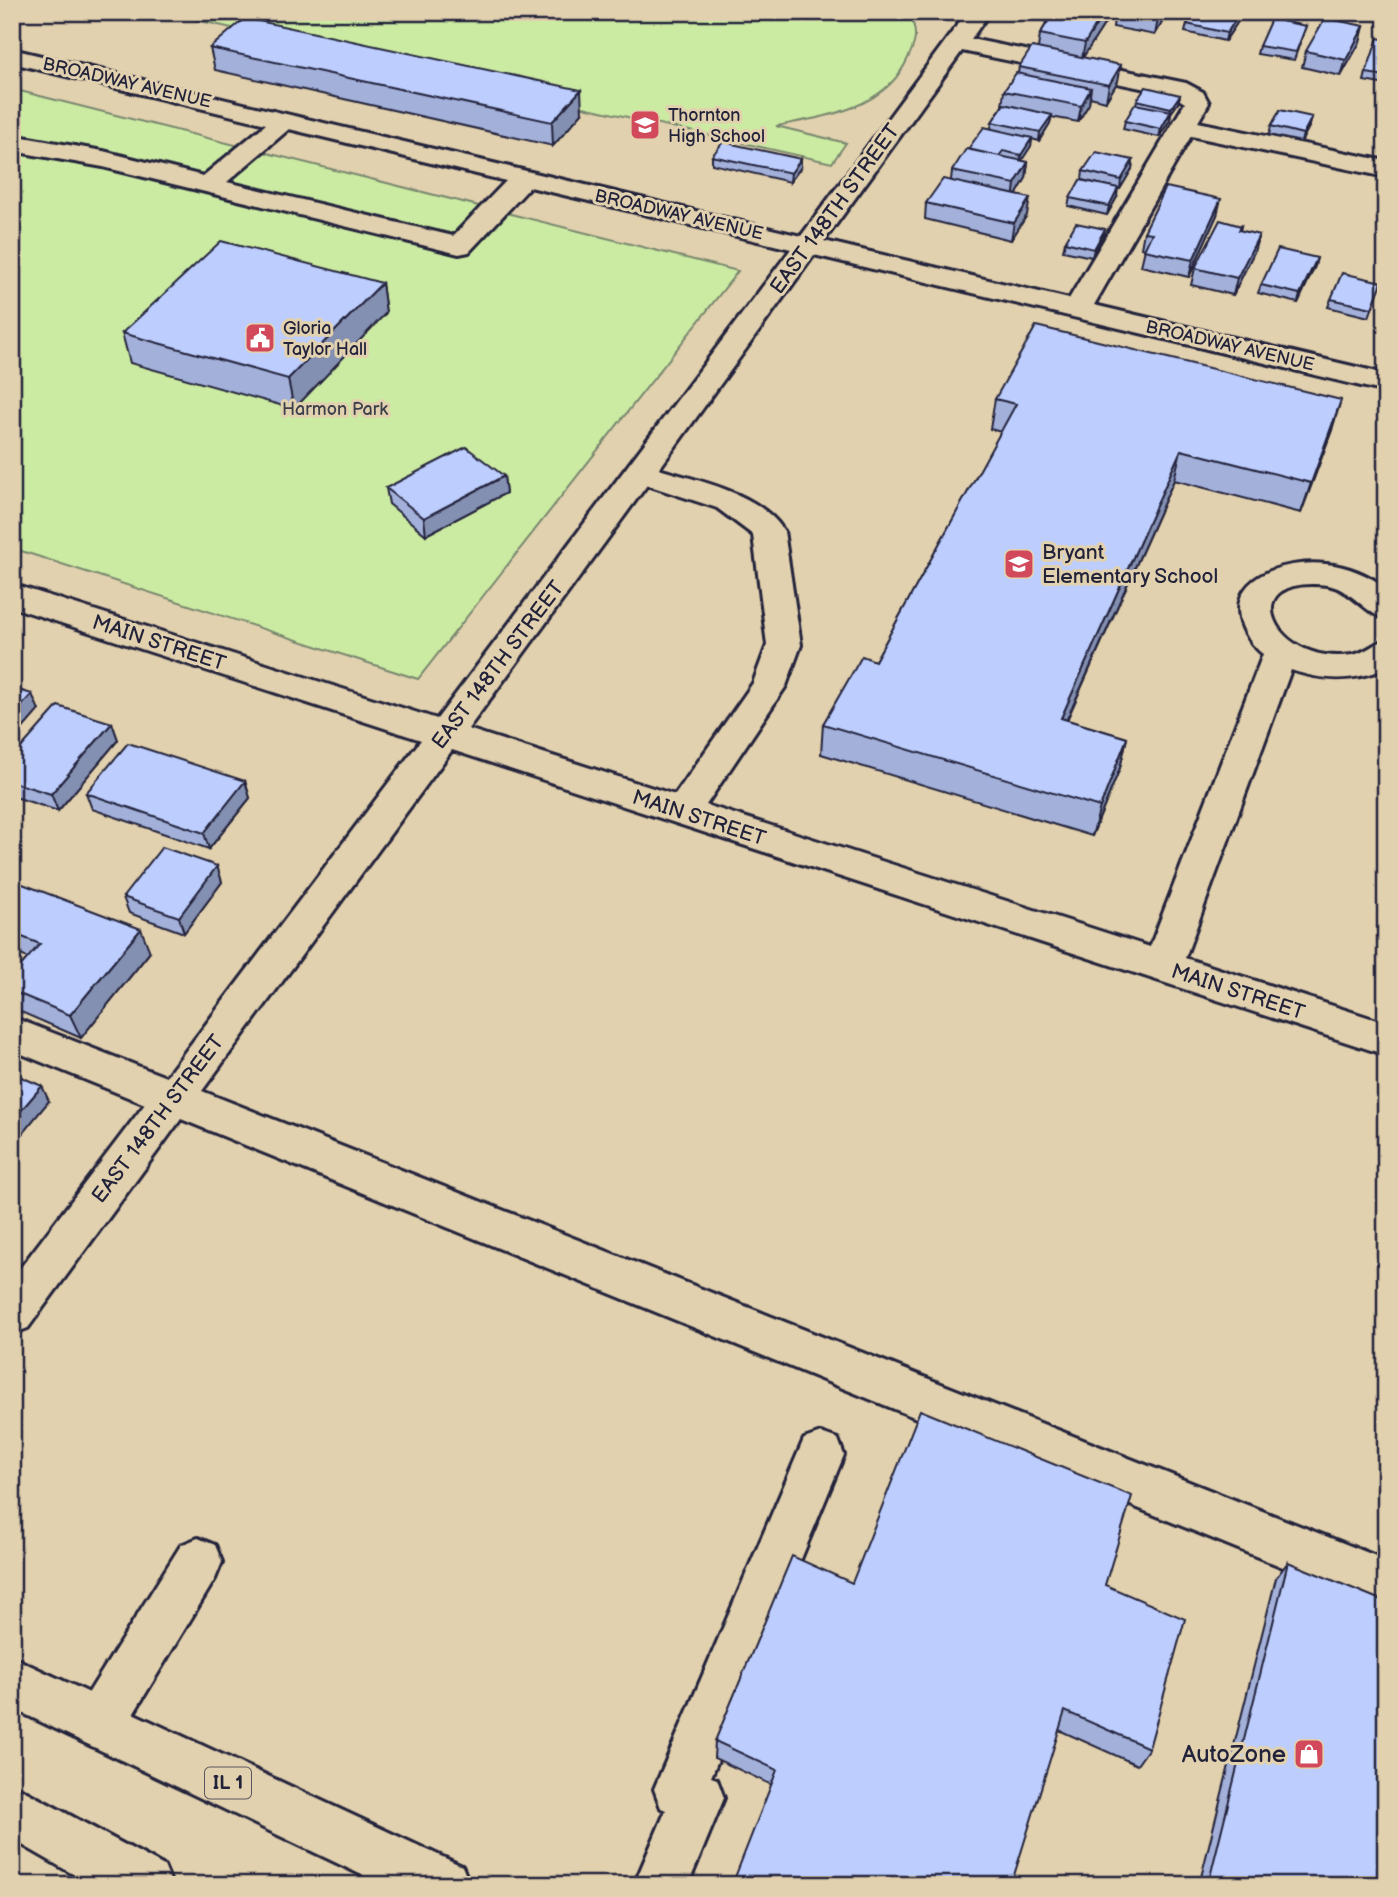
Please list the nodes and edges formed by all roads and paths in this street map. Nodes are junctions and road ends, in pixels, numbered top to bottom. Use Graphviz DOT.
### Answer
graph roads {
  1 [pos="979,12"];
  2 [pos="956,43"];
  3 [pos="12,56"];
  4 [pos="284,121"];
  5 [pos="1184,127"];
  6 [pos="12,143"];
  7 [pos="1386,169"];
  8 [pos="524,178"];
  9 [pos="208,185"];
  10 [pos="808,246"];
  11 [pos="1077,310"];
  12 [pos="1386,383"];
  13 [pos="640,473"];
  14 [pos="12,595"];
  15 [pos="1384,598"];
  16 [pos="1386,651"];
  17 [pos="1280,653"];
  18 [pos="444,737"];
  19 [pos="682,813"];
  20 [pos="1162,967"];
  21 [pos="12,1033"];
  22 [pos="1386,1039"];
  23 [pos="175,1097"];
  24 [pos="12,1314"];
  25 [pos="821,1455"];
  26 [pos="198,1562"];
  27 [pos="1386,1585"];
  28 [pos="12,1682"];
  29 [pos="99,1723"];
  30 [pos="12,1810"];
  31 [pos="145,1885"];
  32 [pos="443,1885"];
  33 [pos="661,1885"];
  1 -- 2 [label="street, EAST 148TH STREET"];
  2 -- 5 [label="street"];
  2 -- 10 [label="street, EAST 148TH STREET"];
  3 -- 4 [label="street, BROADWAY AVENUE"];
  4 -- 8 [label="street, BROADWAY AVENUE"];
  4 -- 9 [label="street"];
  5 -- 7 [label="street"];
  5 -- 11 [label="street"];
  6 -- 9 [label="street"];
  8 -- 9 [label="street"];
  8 -- 10 [label="street, BROADWAY AVENUE"];
  10 -- 11 [label="street, BROADWAY AVENUE"];
  10 -- 13 [label="street, EAST 148TH STREET"];
  11 -- 12 [label="street, BROADWAY AVENUE"];
  13 -- 18 [label="street, EAST 148TH STREET"];
  13 -- 19 [label="street"];
  14 -- 18 [label="street, MAIN STREET"];
  15 -- 17 [label="street"];
  16 -- 17 [label="street"];
  17 -- 20 [label="street"];
  18 -- 19 [label="street, MAIN STREET"];
  18 -- 23 [label="street, EAST 148TH STREET"];
  19 -- 20 [label="street, MAIN STREET"];
  20 -- 22 [label="street, MAIN STREET"];
  21 -- 23 [label="street"];
  23 -- 24 [label="street, EAST 148TH STREET"];
  23 -- 27 [label="street"];
  25 -- 33 [label="street"];
  26 -- 29 [label="street"];
  28 -- 29 [label="street, IL 1"];
  29 -- 32 [label="street, IL 1"];
  30 -- 31 [label="street"];
}
